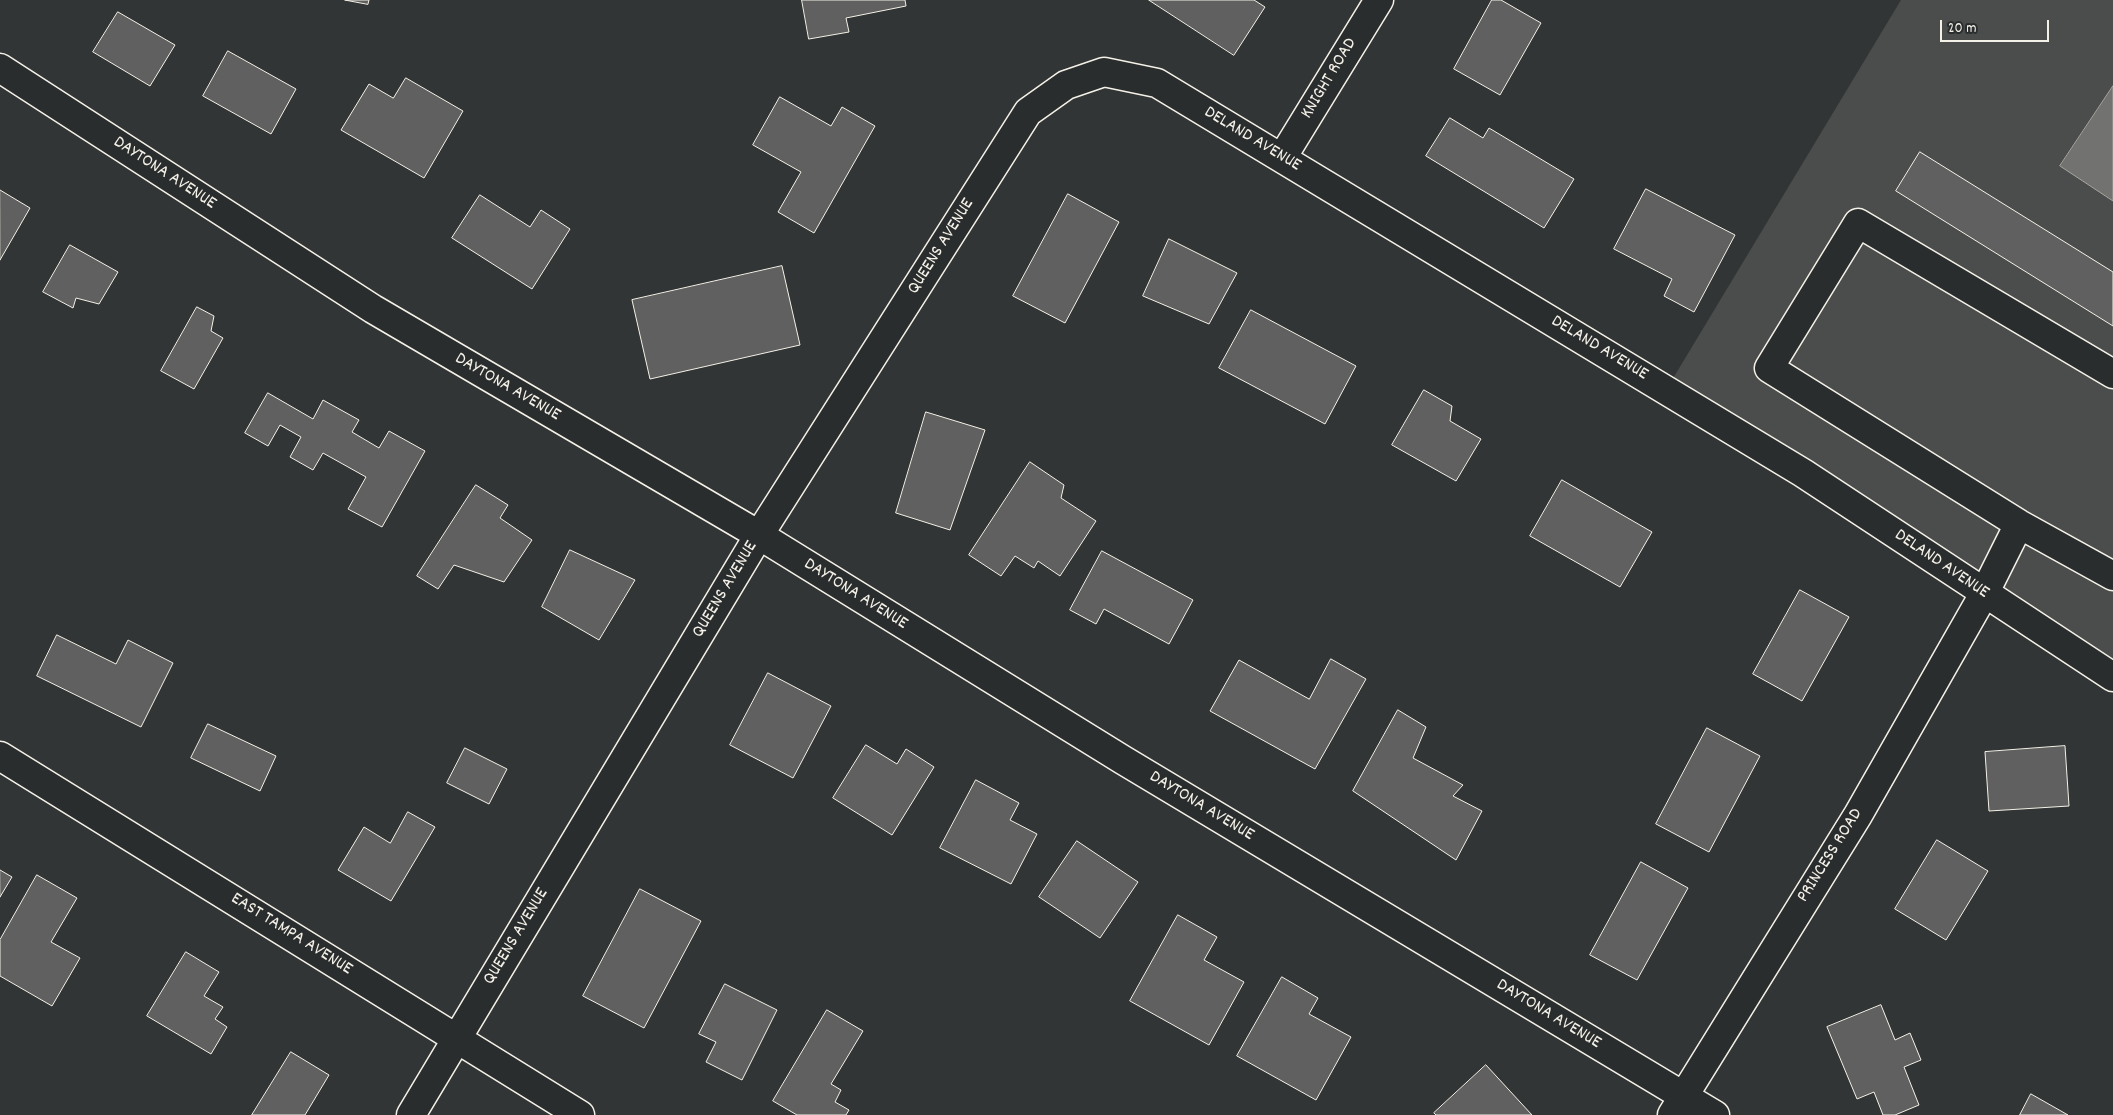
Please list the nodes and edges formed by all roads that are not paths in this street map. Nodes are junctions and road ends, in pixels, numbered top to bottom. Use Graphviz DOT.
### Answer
graph roads {
  1 [pos="1379,0"];
  2 [pos="0,68"];
  3 [pos="1066,85"];
  4 [pos="1282,158"];
  5 [pos="2113,374"];
  6 [pos="2019,524"];
  7 [pos="759,535"];
  8 [pos="2113,576"];
  9 [pos="1984,594"];
  10 [pos="2113,677"];
  11 [pos="0,756"];
  12 [pos="456,1038"];
  13 [pos="1677,1105"];
  14 [pos="411,1115"];
  15 [pos="580,1115"];
  16 [pos="1715,1115"];
  1 -- 4 [label="street, KNIGHT ROAD"];
  2 -- 7 [label="street, DAYTONA AVENUE"];
  3 -- 4 [label="street, DELAND AVENUE"];
  3 -- 7 [label="street, QUEENS AVENUE"];
  4 -- 9 [label="street, DELAND AVENUE"];
  5 -- 6 [label="street"];
  6 -- 8 [label="street"];
  6 -- 9 [label="street, PRINCESS ROAD"];
  7 -- 12 [label="street, QUEENS AVENUE"];
  7 -- 13 [label="street, DAYTONA AVENUE"];
  9 -- 10 [label="street, DELAND AVENUE"];
  9 -- 13 [label="street, PRINCESS ROAD"];
  11 -- 12 [label="street, EAST TAMPA AVENUE"];
  12 -- 14 [label="street, QUEENS AVENUE"];
  12 -- 15 [label="street, EAST TAMPA AVENUE"];
  13 -- 16 [label="street, DAYTONA AVENUE"];
}
